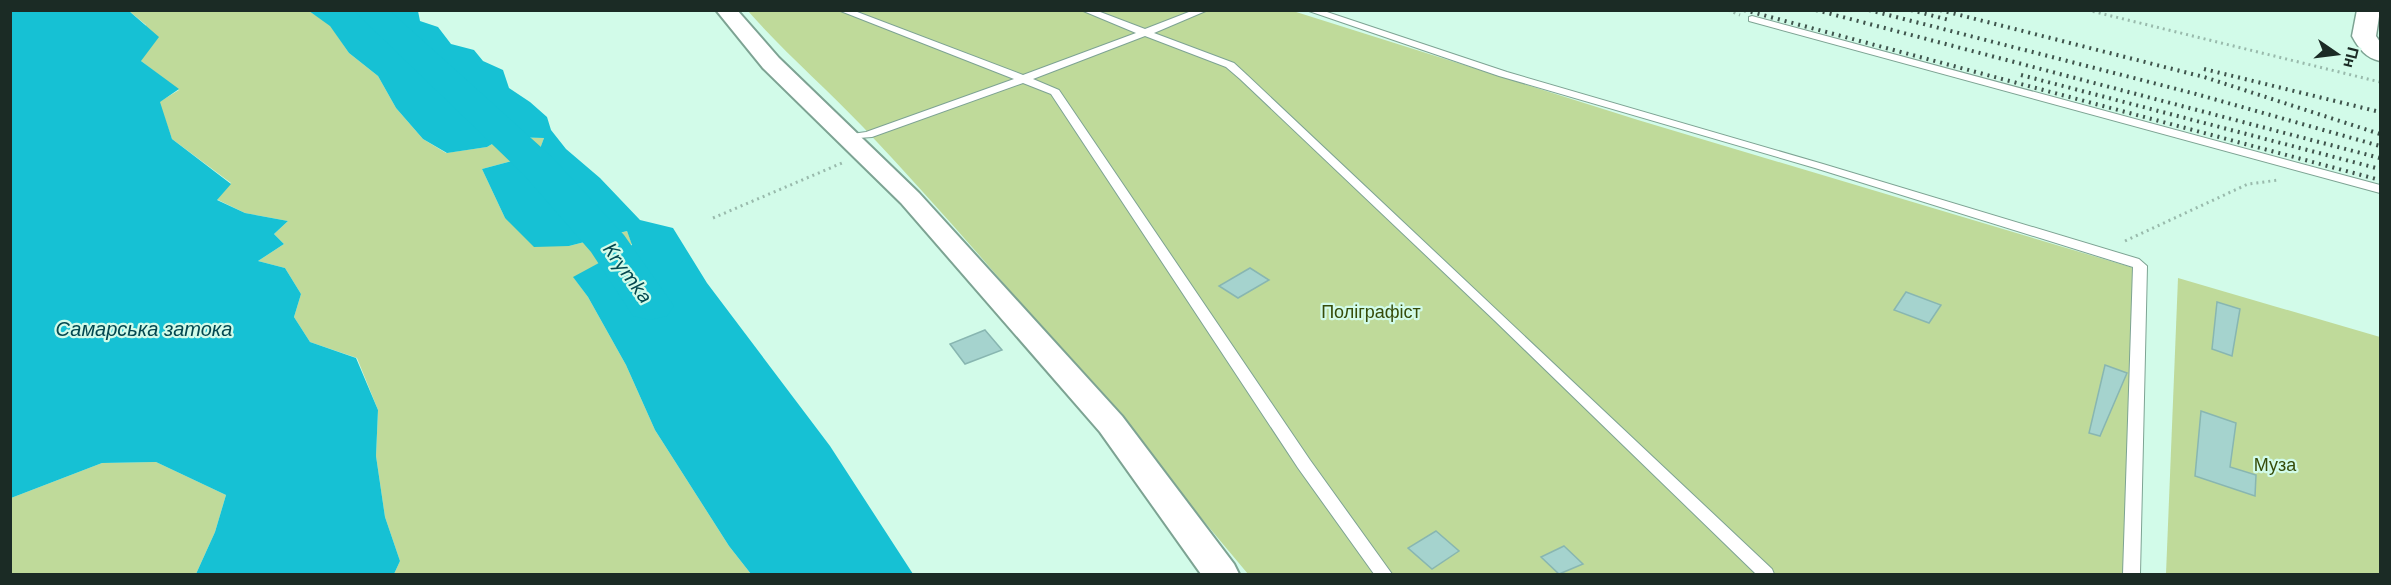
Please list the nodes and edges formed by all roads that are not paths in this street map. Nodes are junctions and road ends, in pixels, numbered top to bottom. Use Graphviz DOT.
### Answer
graph roads {
  1 [pos="726,10"];
  2 [pos="842,10"];
  3 [pos="1085,10"];
  4 [pos="1204,10"];
  5 [pos="1310,10"];
  6 [pos="2369,10"];
  7 [pos="1752,19"];
  8 [pos="1146,33"];
  9 [pos="2380,54"];
  10 [pos="1024,79"];
  11 [pos="857,145"];
  12 [pos="2380,189"];
  13 [pos="1221,574"];
  14 [pos="1383,574"];
  15 [pos="1766,574"];
  16 [pos="2132,574"];
  1 -- 11 [label="street"];
  2 -- 10 [label="lane"];
  3 -- 8 [label="lane"];
  4 -- 8 [label="lane"];
  5 -- 16 [label="lane"];
  6 -- 9 [label="street"];
  7 -- 12 [label="lane"];
  8 -- 10 [label="lane"];
  8 -- 15 [label="lane"];
  10 -- 11 [label="lane"];
  10 -- 14 [label="lane"];
  11 -- 13 [label="street"];
}
